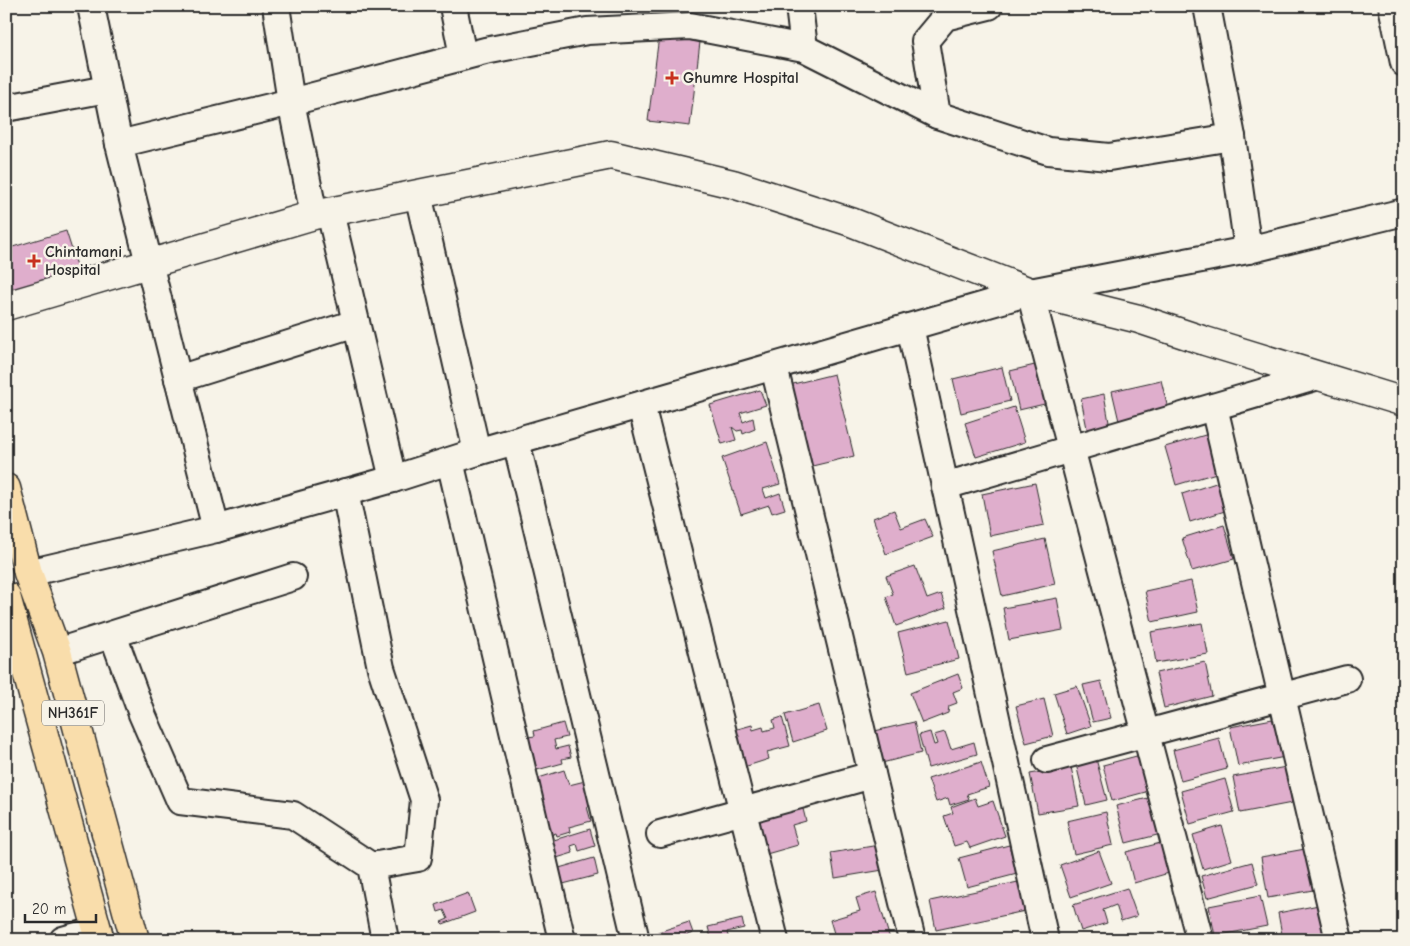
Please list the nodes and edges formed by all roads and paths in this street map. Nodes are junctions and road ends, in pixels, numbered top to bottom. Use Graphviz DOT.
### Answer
graph roads {
  1 [pos="91,6"];
  2 [pos="276,6"];
  3 [pos="453,6"];
  4 [pos="799,6"];
  5 [pos="989,6"];
  6 [pos="1207,6"];
  7 [pos="1392,6"];
  8 [pos="804,48"];
  9 [pos="464,56"];
  10 [pos="1404,63"];
  11 [pos="107,89"];
  12 [pos="292,102"];
  13 [pos="6,108"];
  14 [pos="937,115"];
  15 [pos="1232,137"];
  16 [pos="119,144"];
  17 [pos="418,194"];
  18 [pos="1404,212"];
  19 [pos="322,214"];
  20 [pos="1248,250"];
  21 [pos="149,264"];
  22 [pos="1030,292"];
  23 [pos="6,306"];
  24 [pos="356,323"];
  25 [pos="910,327"];
  26 [pos="774,367"];
  27 [pos="1318,376"];
  28 [pos="178,378"];
  29 [pos="1404,402"];
  30 [pos="641,405"];
  31 [pos="1214,407"];
  32 [pos="516,441"];
  33 [pos="1072,449"];
  34 [pos="477,452"];
  35 [pos="450,461"];
  36 [pos="393,479"];
  37 [pos="945,486"];
  38 [pos="6,488"];
  39 [pos="345,492"];
  40 [pos="216,529"];
  41 [pos="28,573"];
  42 [pos="293,577"];
  43 [pos="6,596"];
  44 [pos="113,635"];
  45 [pos="56,652"];
  46 [pos="1347,679"];
  47 [pos="1282,696"];
  48 [pos="1146,733"];
  49 [pos="1047,760"];
  50 [pos="872,774"];
  51 [pos="743,811"];
  52 [pos="660,834"];
  53 [pos="371,866"];
  54 [pos="99,935"];
  55 [pos="63,940"];
  56 [pos="135,940"];
  57 [pos="385,940"];
  58 [pos="562,940"];
  59 [pos="636,940"];
  60 [pos="775,940"];
  61 [pos="912,940"];
  62 [pos="1045,940"];
  63 [pos="1200,940"];
  64 [pos="1339,940"];
  1 -- 11 [label="street"];
  2 -- 12 [label="street"];
  3 -- 9 [label="street"];
  4 -- 8 [label="street"];
  5 -- 14 [label="street"];
  6 -- 15 [label="street"];
  7 -- 10 [label="street"];
  8 -- 9 [label="street"];
  8 -- 14 [label="street"];
  9 -- 12 [label="street"];
  11 -- 13 [label="street"];
  11 -- 16 [label="street"];
  12 -- 16 [label="street"];
  12 -- 19 [label="street"];
  14 -- 15 [label="street"];
  15 -- 20 [label="street"];
  16 -- 21 [label="street"];
  17 -- 19 [label="street"];
  17 -- 22 [label="street"];
  17 -- 34 [label="street"];
  18 -- 20 [label="street"];
  19 -- 21 [label="street"];
  19 -- 24 [label="street"];
  20 -- 22 [label="street"];
  21 -- 23 [label="street"];
  21 -- 28 [label="street"];
  22 -- 25 [label="street"];
  22 -- 27 [label="street"];
  22 -- 33 [label="street"];
  24 -- 28 [label="street"];
  24 -- 36 [label="street"];
  25 -- 26 [label="street"];
  25 -- 37 [label="street"];
  26 -- 30 [label="street"];
  26 -- 50 [label="street"];
  27 -- 29 [label="street"];
  27 -- 31 [label="street"];
  28 -- 40 [label="street"];
  30 -- 32 [label="street"];
  30 -- 51 [label="street"];
  31 -- 33 [label="street"];
  31 -- 47 [label="street"];
  32 -- 34 [label="street"];
  32 -- 59 [label="street"];
  33 -- 37 [label="street"];
  33 -- 48 [label="street"];
  34 -- 35 [label="street"];
  35 -- 36 [label="street"];
  35 -- 58 [label="street"];
  36 -- 39 [label="street"];
  37 -- 62 [label="street"];
  38 -- 41 [label="highway, NH361F"];
  39 -- 40 [label="street"];
  39 -- 53 [label="street"];
  40 -- 41 [label="street"];
  41 -- 45 [label="highway, NH361F"];
  42 -- 44 [label="street"];
  43 -- 54 [label="highway, NH361F"];
  44 -- 45 [label="street"];
  44 -- 53 [label="street"];
  45 -- 56 [label="highway, NH361F"];
  46 -- 47 [label="street"];
  47 -- 48 [label="street"];
  47 -- 64 [label="street"];
  48 -- 49 [label="street"];
  48 -- 63 [label="street"];
  50 -- 51 [label="street"];
  50 -- 61 [label="street"];
  51 -- 52 [label="street"];
  51 -- 60 [label="street"];
  53 -- 57 [label="street"];
  54 -- 55 [label="street"];
}
